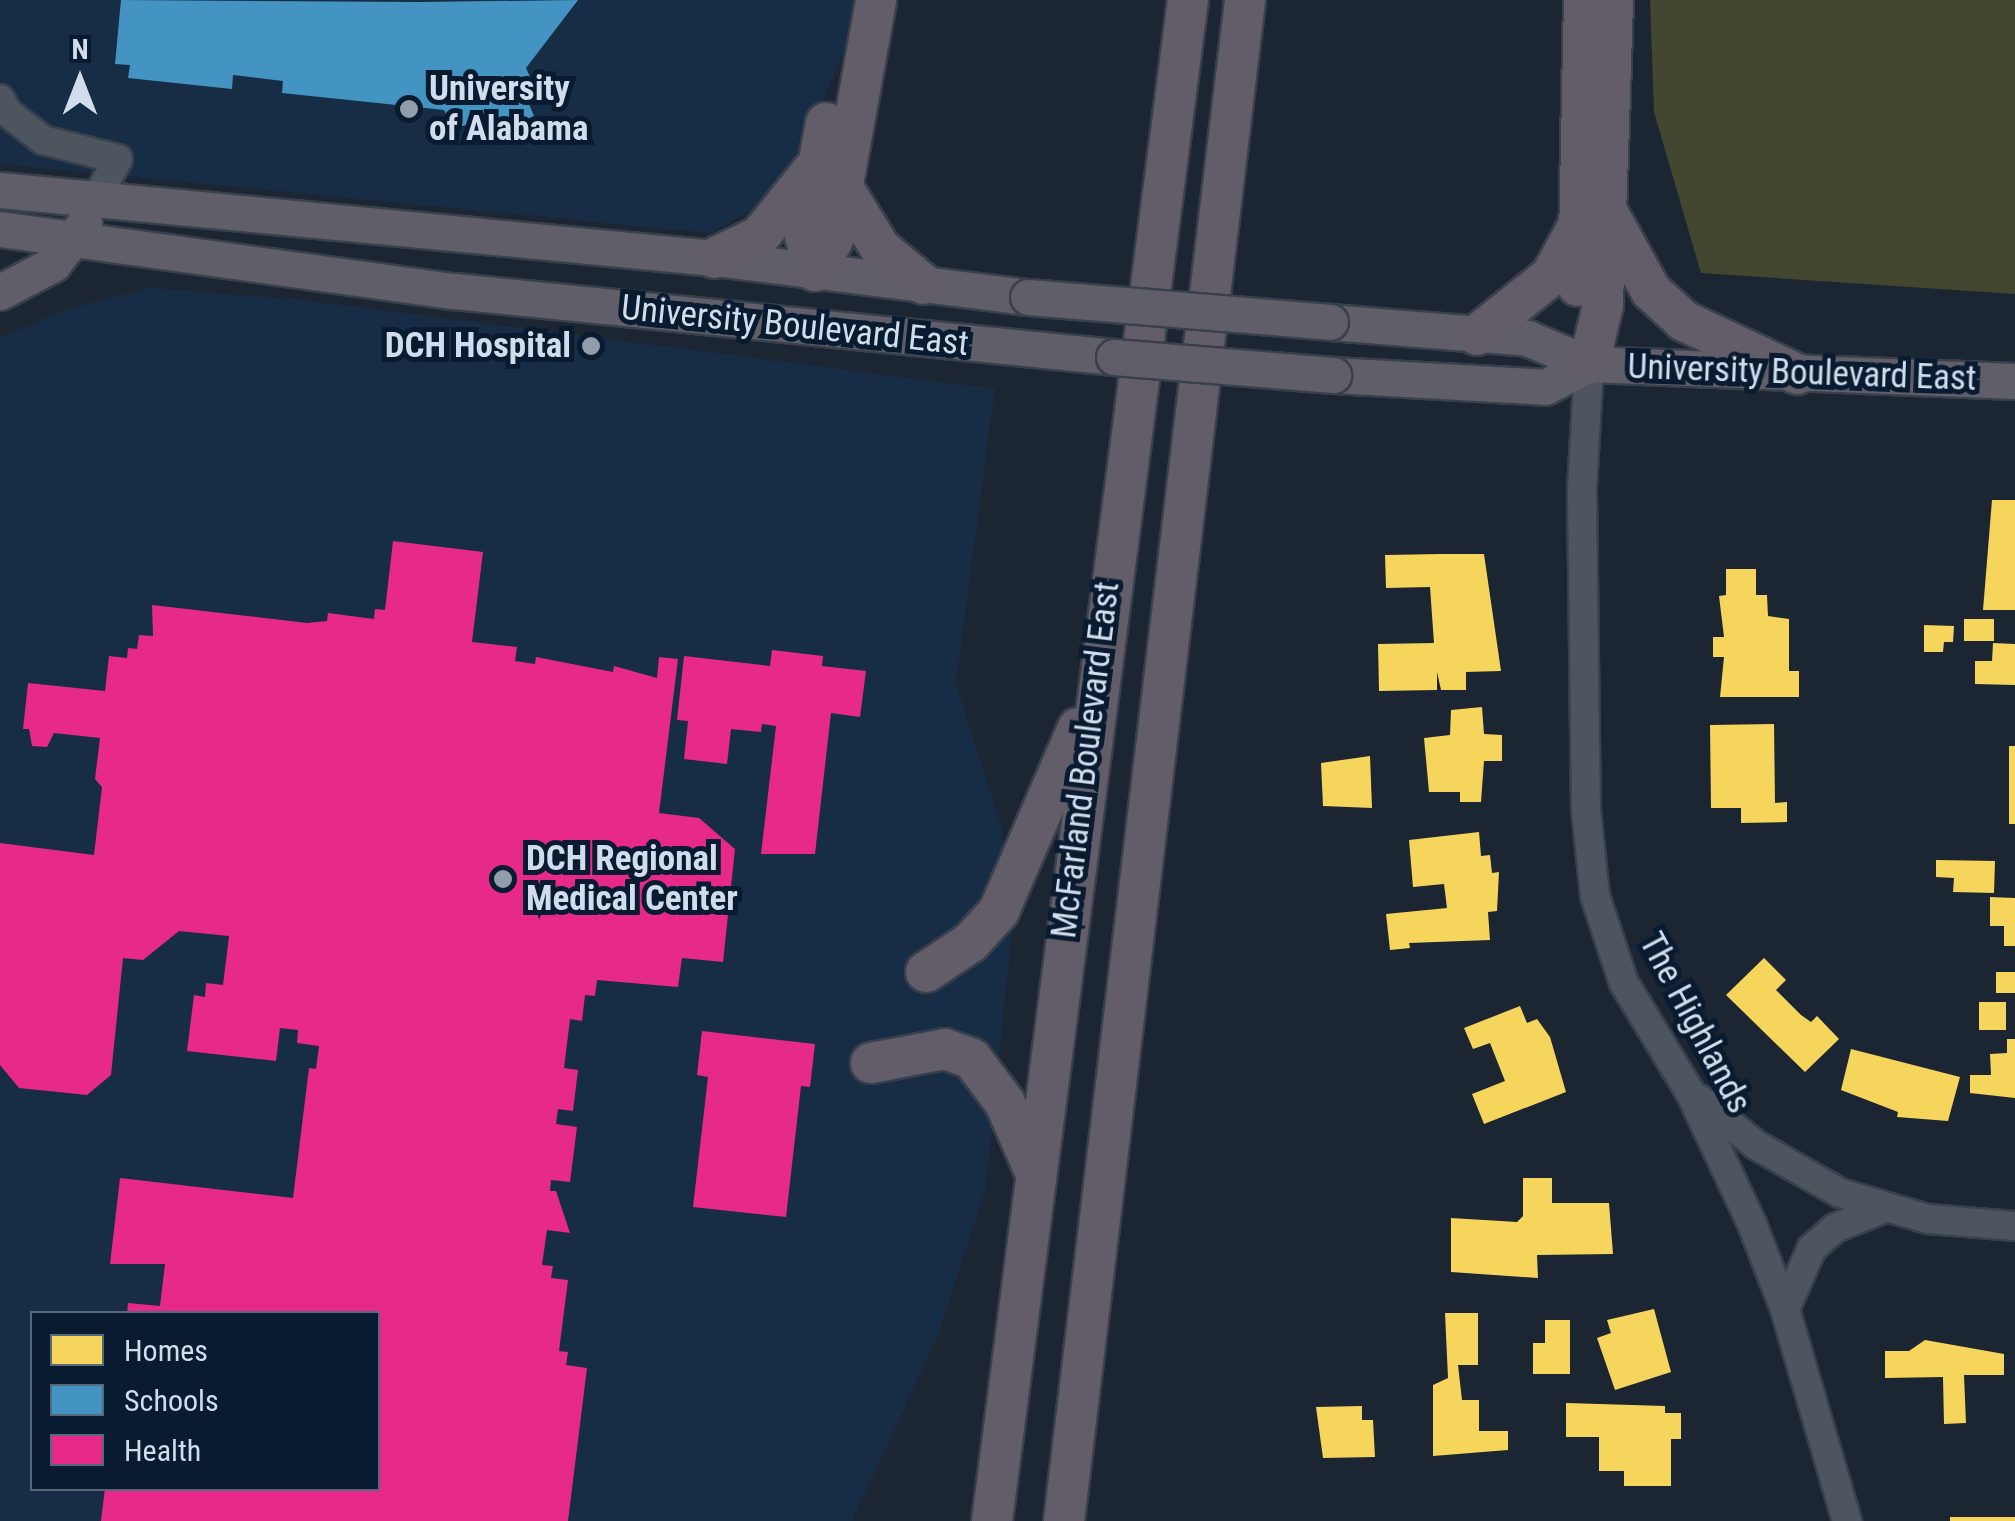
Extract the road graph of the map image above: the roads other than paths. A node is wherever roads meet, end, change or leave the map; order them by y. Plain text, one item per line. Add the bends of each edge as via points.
1 (854, 0) edge
2 (876, 0) edge
3 (1159, 0) edge
4 (1188, 0) edge
5 (1256, 0) edge
6 (1584, 0) edge
7 (1612, 0) edge
8 (1244, 19) edge
9 (1172, 87) junction
10 (0, 99) edge
11 (831, 174) junction
12 (0, 190) edge
13 (95, 201) junction
14 (1593, 218) junction
15 (0, 229) edge
16 (78, 239) junction
17 (714, 258) junction
18 (815, 271) junction
19 (924, 284) junction
20 (0, 292) edge
21 (1477, 336) junction
22 (1589, 364) junction
23 (1797, 374) junction
24 (2015, 381) edge
25 (1096, 688) junction
26 (926, 972) dead end
27 (870, 1063) dead end
28 (1690, 1092) junction
29 (1033, 1167) junction
30 (1882, 1209) junction
31 (2015, 1226) edge
32 (1784, 1309) junction
33 (992, 1521) edge
34 (1064, 1521) edge
35 (1848, 1521) edge

1 - 11 highway
2 - 11 highway
3 - 9 highway
4 - 9 highway, McFarland Boulevard East
5 - 8 highway, McFarland Boulevard East
6 - 14 highway
7 - 14 highway
8 - 34 highway, McFarland Boulevard East
9 - 25 highway, McFarland Boulevard East
10 - 13 street via 8,114 43,140 118,159
11 - 17 highway via 760,236
11 - 18 highway via 805,236
11 - 19 highway via 880,248
12 - 13 main road, University Boulevard East
13 - 16 main road
13 - 17 main road, University Boulevard East
14 - 21 highway via 1551,276
14 - 22 highway via 1603,305
14 - 23 highway via 1684,321
15 - 16 main road, University Boulevard East
16 - 20 main road via 53,264
16 - 22 main road, University Boulevard East, bridge via 455,291 1333,376 1544,387
17 - 18 main road, University Boulevard East
18 - 19 main road, University Boulevard East
19 - 21 main road, University Boulevard East, bridge
21 - 22 main road, University Boulevard East via 1527,338
22 - 23 main road, University Boulevard East
22 - 28 street, The Highlands via 1582,420 1586,810 1595,896 1624,983
23 - 24 main road, University Boulevard East
25 - 26 highway via 999,910 971,942
25 - 29 highway, McFarland Boulevard East
27 - 29 highway via 945,1049 972,1059 1005,1103
28 - 30 street via 1787,1164
28 - 32 street, The Highlands
29 - 33 highway, McFarland Boulevard East
30 - 31 street
30 - 32 street via 1835,1228 1812,1248
32 - 35 street, The Highlands

